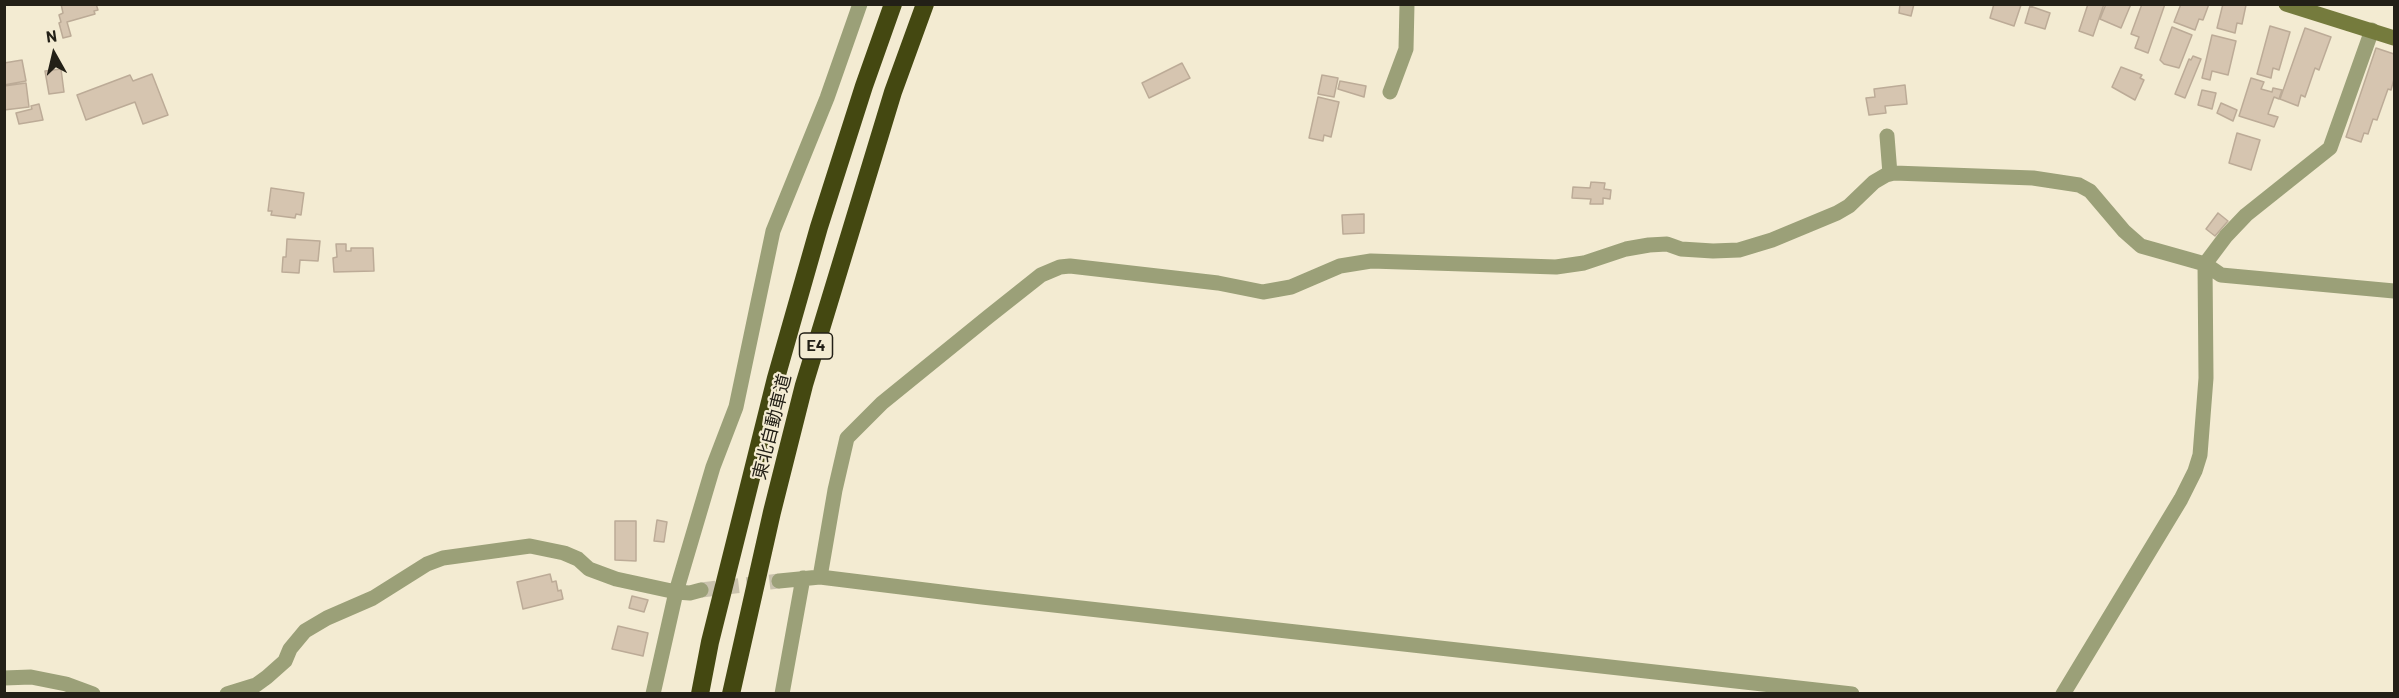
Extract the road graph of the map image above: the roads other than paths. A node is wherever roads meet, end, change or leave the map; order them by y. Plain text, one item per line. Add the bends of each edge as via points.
1 (860, 4) edge
2 (893, 4) edge
3 (925, 4) edge
4 (1407, 4) edge
5 (2286, 4) edge
6 (2372, 30) junction
7 (2394, 38) edge
8 (1390, 92) dead end
9 (1887, 136) dead end
10 (1890, 174) junction
11 (2205, 264) junction
12 (2394, 291) edge
13 (820, 577) junction
14 (803, 578) junction
15 (779, 581) tunnel mouth
16 (701, 590) tunnel mouth
17 (676, 592) junction
18 (4, 678) edge
19 (93, 693) edge
20 (227, 693) edge
21 (653, 693) edge
22 (699, 693) edge
23 (731, 693) edge
24 (782, 693) edge
25 (1852, 693) edge
26 (2063, 693) edge

1 - 17 street via 828,98 773,231 736,406
2 - 22 highway, 東北自動車道 / E4 via 819,227 776,378
3 - 23 highway, 東北自動車道 / E4 via 890,102 804,385
4 - 8 street via 1406,49
5 - 6 main road
6 - 7 main road
6 - 11 street via 2330,148 2246,215
9 - 10 street
10 - 11 street via 2033,178 2079,185 2090,191 2141,246
10 - 13 street via 1874,182 1837,213 1739,250 1649,245 1556,267 1371,261 1340,266 1291,287 1263,292 1070,266 1049,271 919,372 847,438
11 - 12 street via 2221,275
11 - 26 street via 2205,378 2200,455 2195,471
13 - 14 street
13 - 25 street
14 - 15 street
14 - 24 street
16 - 17 street
17 - 20 street via 616,579 589,569 564,552 530,546 443,558 305,631 285,661 267,677 256,685
17 - 21 street
18 - 19 street via 31,677

